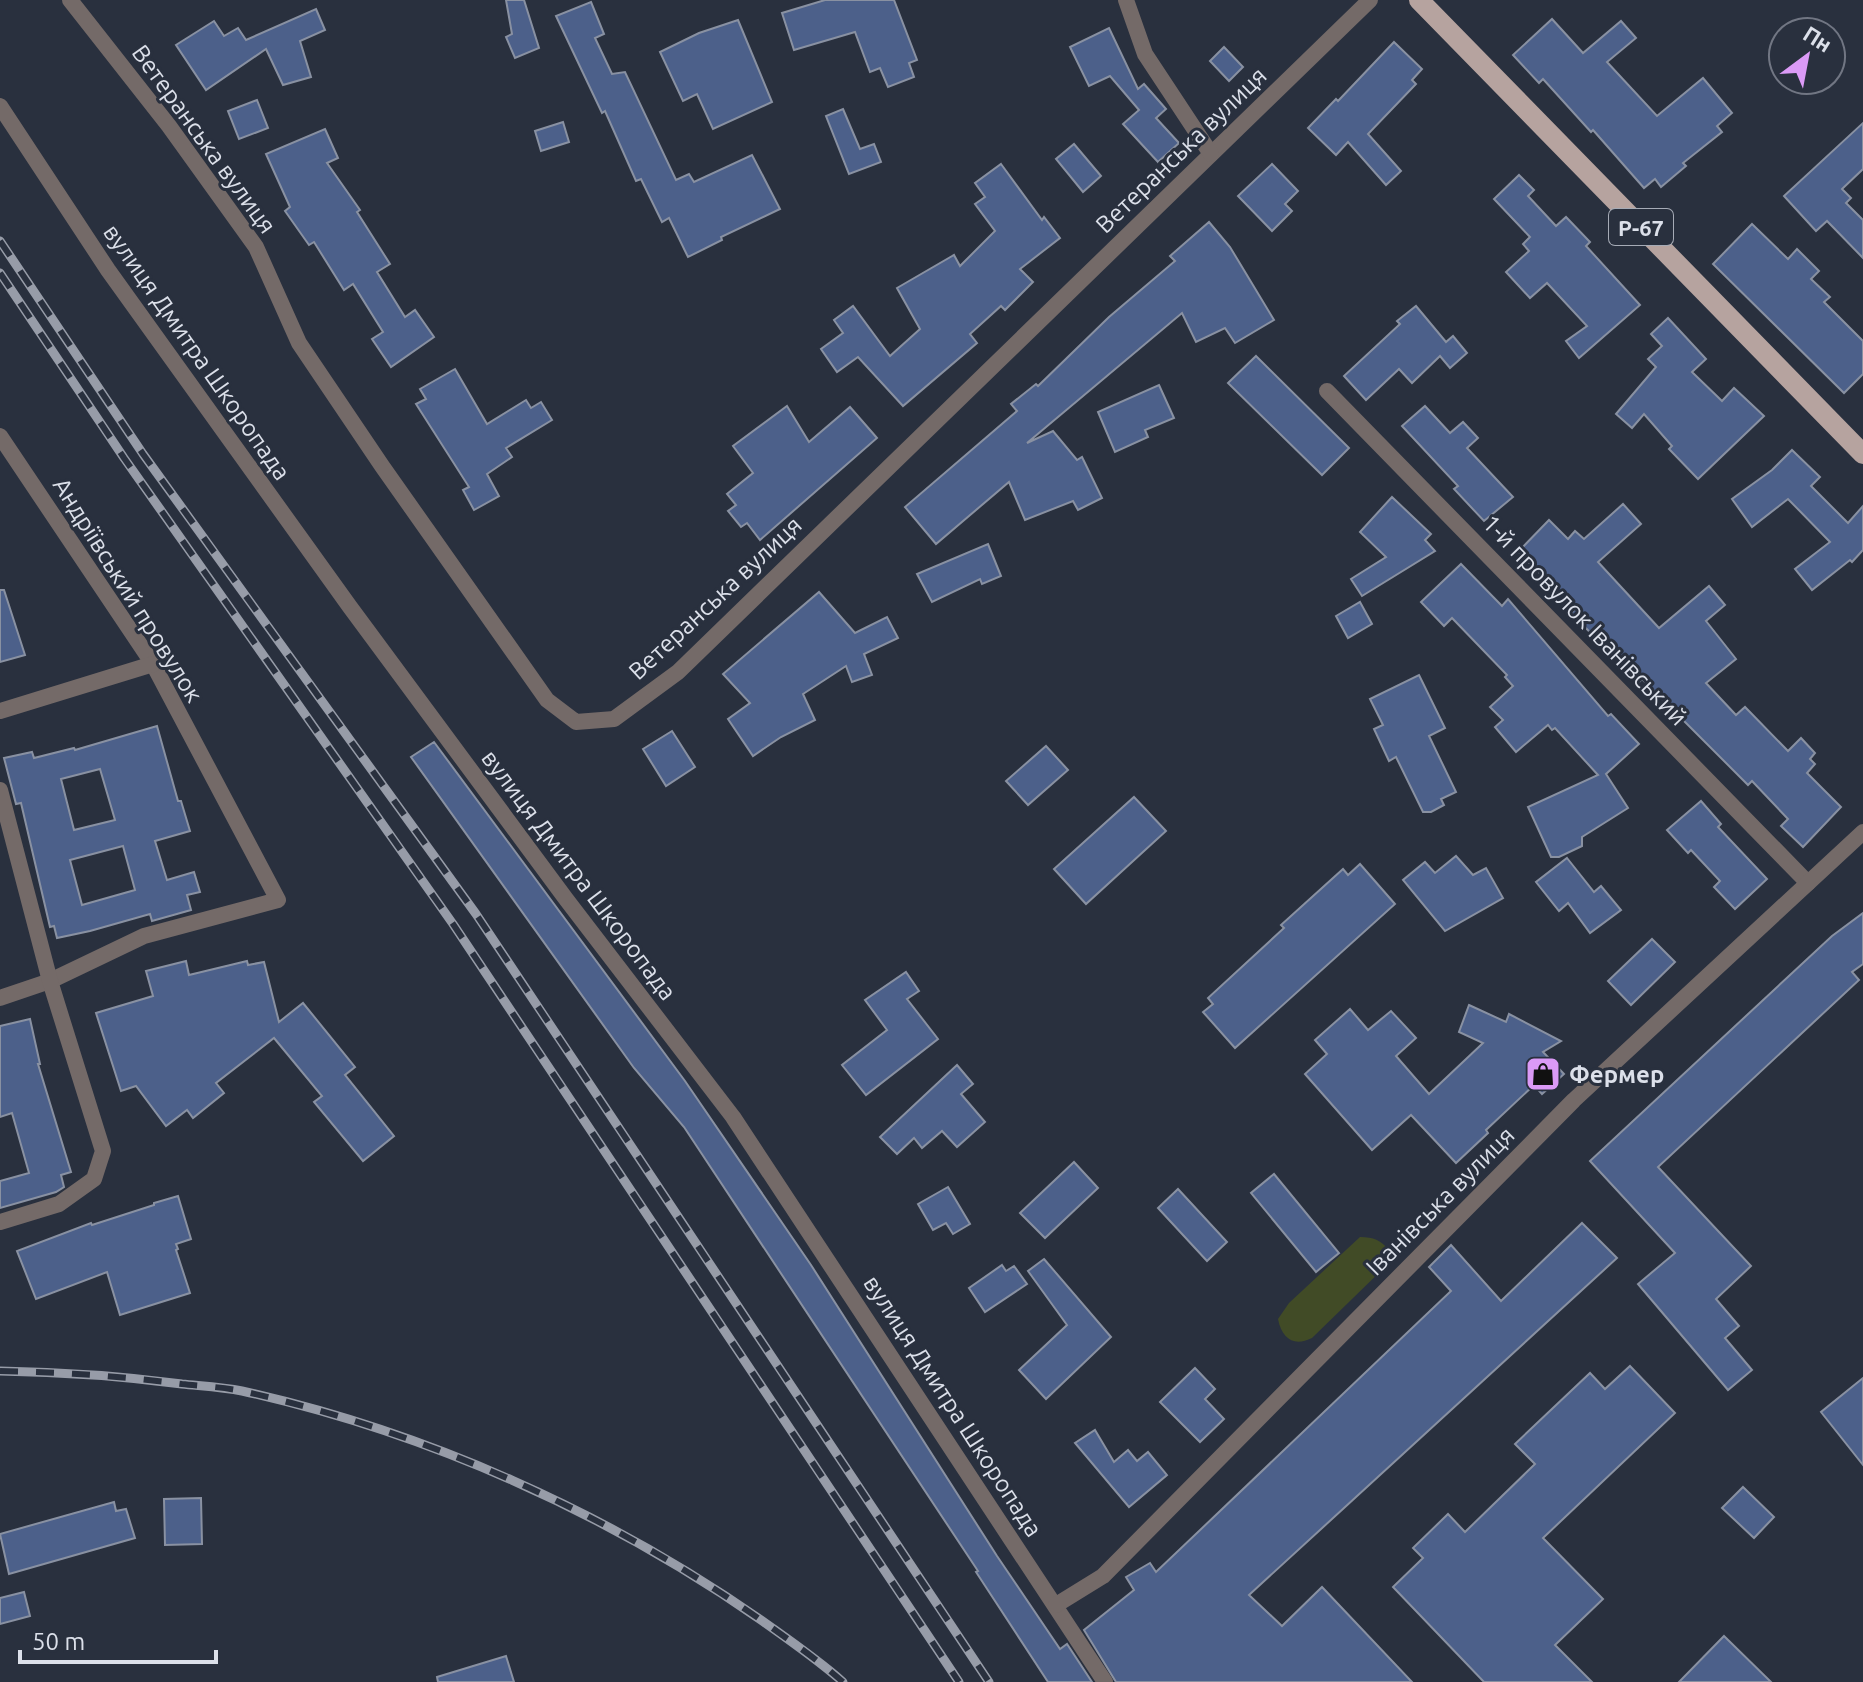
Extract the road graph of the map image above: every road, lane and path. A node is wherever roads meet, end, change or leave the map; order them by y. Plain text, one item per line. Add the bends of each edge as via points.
1 (70, 0) edge
2 (1126, 0) edge
3 (1370, 0) edge
4 (1419, 0) edge
5 (0, 106) edge
6 (1211, 154) junction
7 (1327, 391) dead end
8 (0, 436) edge
9 (1863, 454) edge
10 (153, 664) junction
11 (0, 711) edge
12 (0, 790) edge
13 (1863, 832) edge
14 (1808, 883) junction
15 (50, 981) junction
16 (0, 998) edge
17 (0, 1222) edge
18 (1056, 1605) junction
19 (1105, 1682) edge

1 - 6 street, Ветеранська вулиця via 256,247 299,343 382,466 547,700 576,722 614,719 678,672
2 - 6 street via 1145,54
3 - 6 street, Ветеранська вулиця
4 - 9 main road, Р-67
5 - 18 street, вулиця Дмитра Шкоропада via 108,270 350,607 733,1117
7 - 14 street, 1-й провулок Іванівський
8 - 10 street, Андріївський провулок
10 - 11 street
10 - 15 street, Андріївський провулок via 278,900 144,936
12 - 15 street
13 - 14 street, Іванівська вулиця
14 - 18 street, Іванівська вулиця via 1574,1100 1103,1576
15 - 16 street
15 - 17 street via 103,1151 94,1179 59,1204
18 - 19 street, вулиця Дмитра Шкоропада

